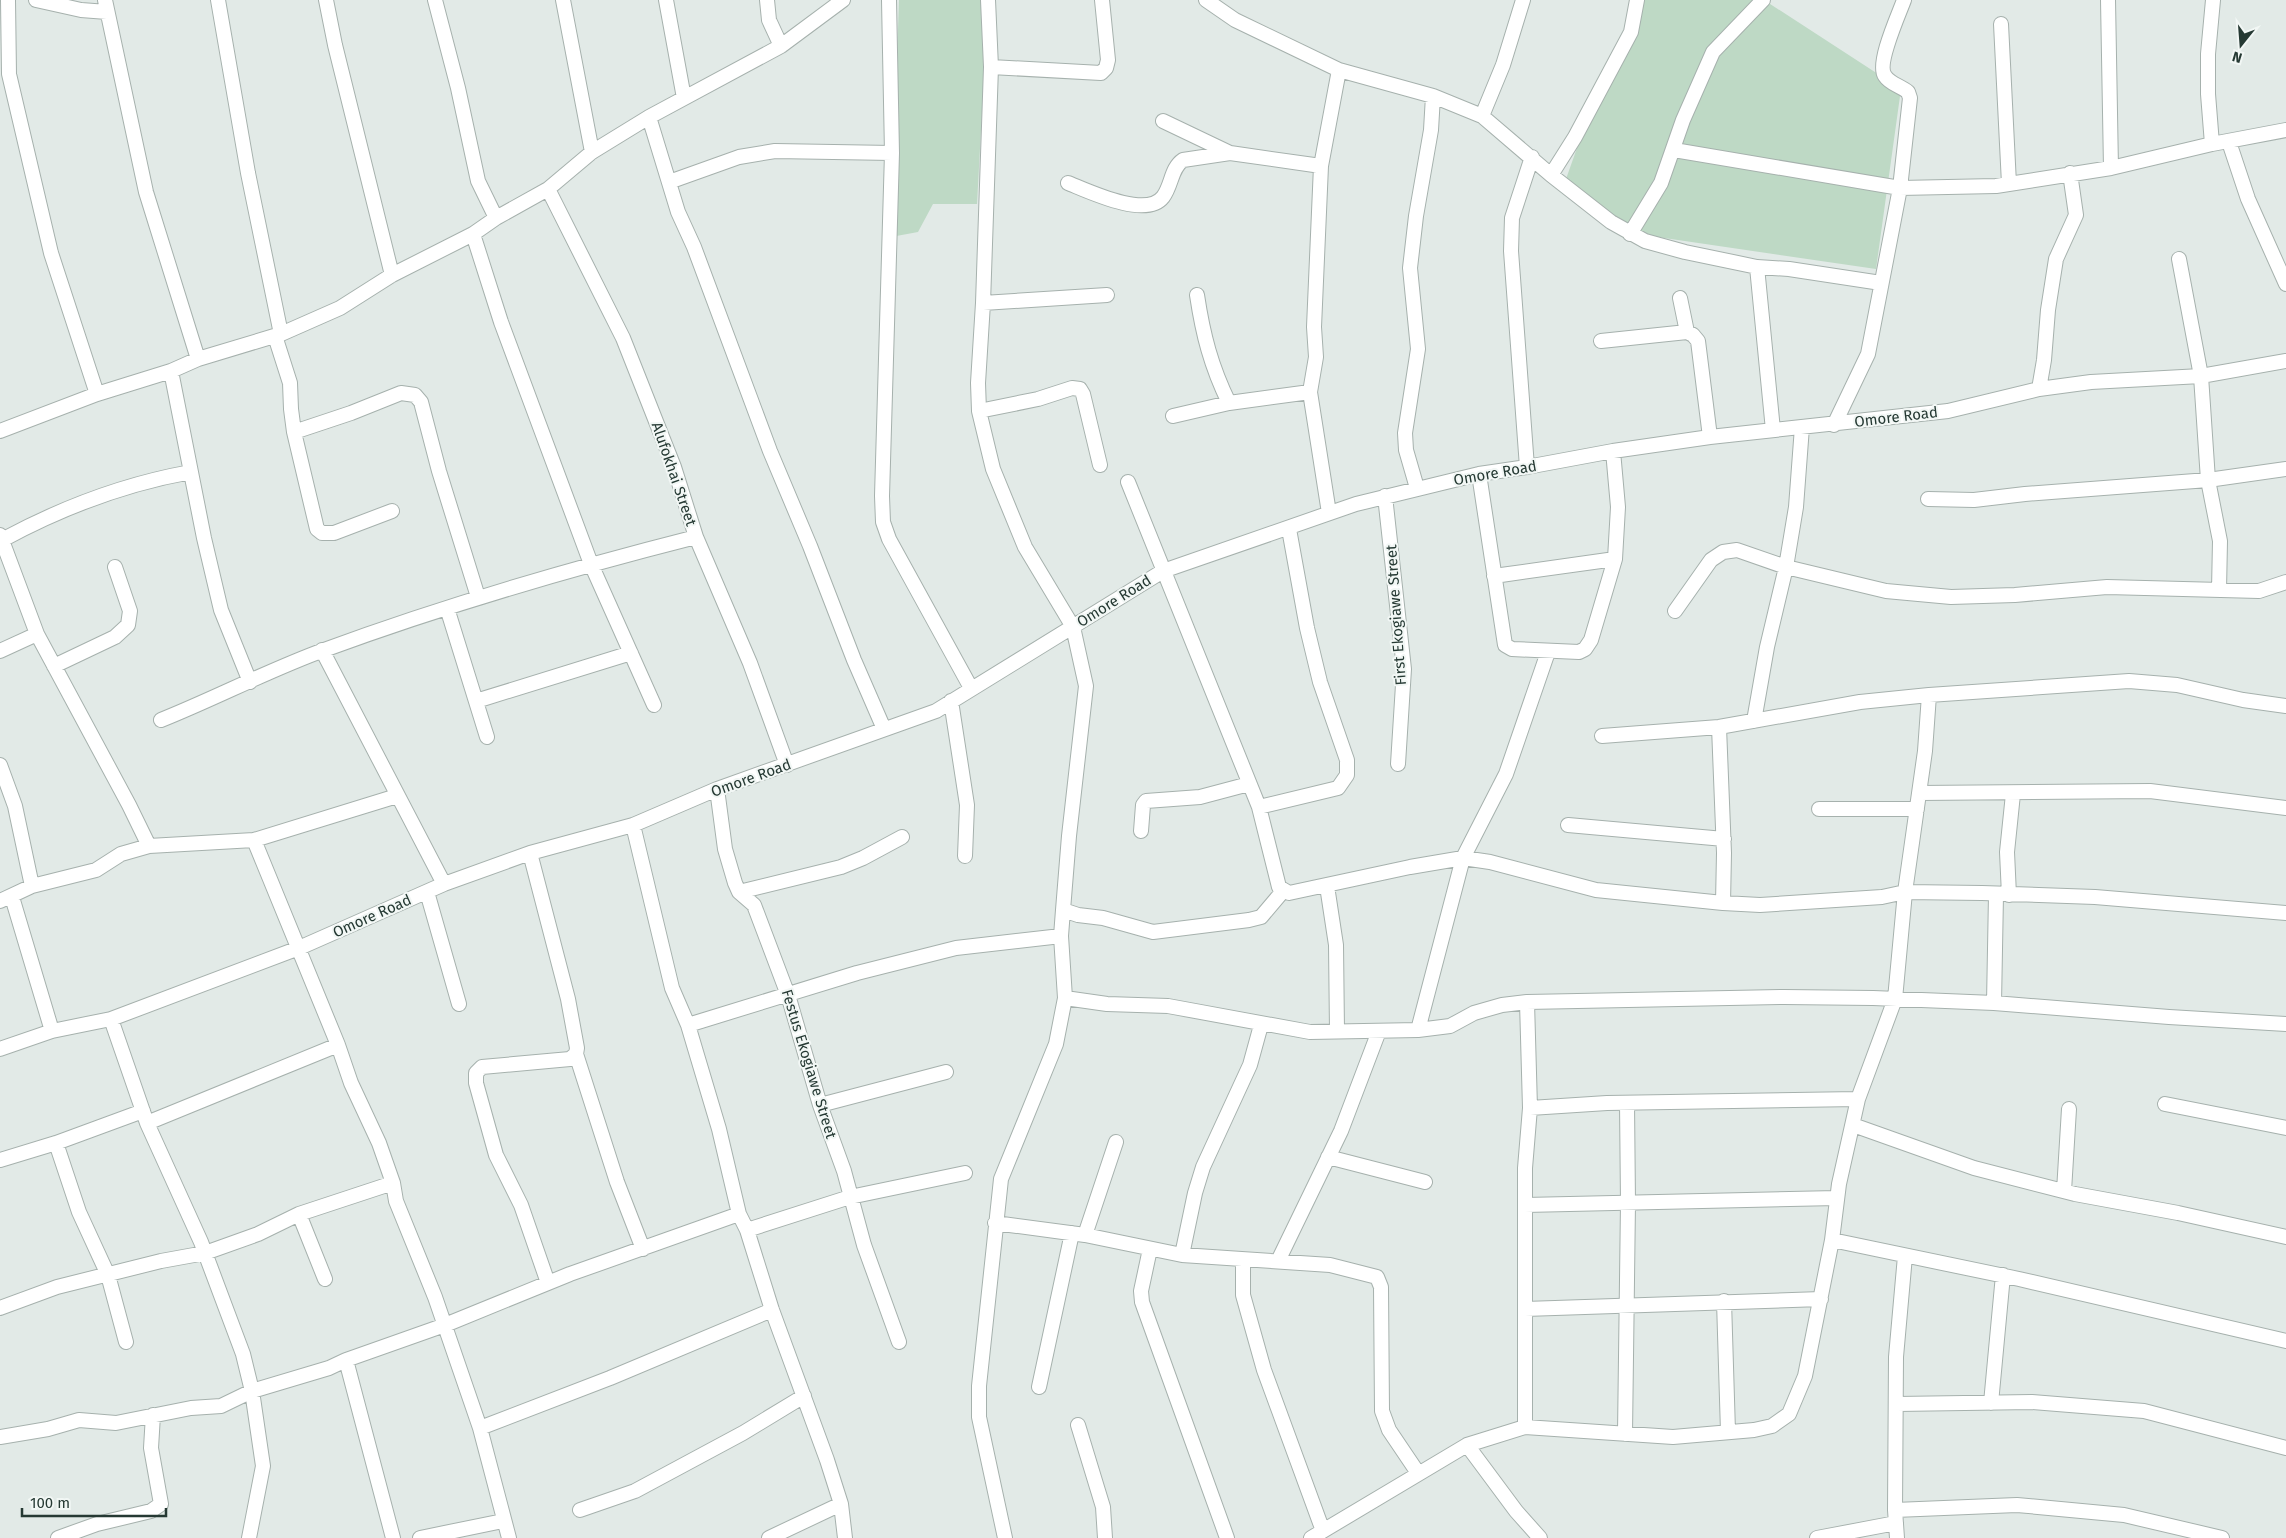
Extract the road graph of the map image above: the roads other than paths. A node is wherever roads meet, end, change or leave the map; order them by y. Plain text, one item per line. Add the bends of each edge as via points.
1 (8, 0) edge
2 (36, 0) edge
3 (218, 0) edge
4 (326, 0) edge
5 (435, 0) edge
6 (563, 0) edge
7 (666, 0) edge
8 (767, 0) edge
9 (843, 0) edge
10 (889, 0) edge
11 (988, 0) edge
12 (1102, 0) edge
13 (1206, 0) edge
14 (1523, 0) edge
15 (1637, 0) edge
16 (1763, 0) edge
17 (1904, 0) edge
18 (2108, 0) edge
19 (2213, 0) edge
20 (106, 6) edge
21 (2001, 24) dead end
22 (781, 46) junction
23 (992, 67) junction
24 (1339, 70) junction
25 (1433, 96) junction
26 (684, 98) junction
27 (1482, 116) junction
28 (649, 117) junction
29 (1163, 121) dead end
30 (2286, 130) edge
31 (2229, 142) junction
32 (2212, 144) junction
33 (1674, 150) junction
34 (592, 152) junction
35 (892, 153) junction
36 (1230, 153) junction
37 (1532, 157) junction
38 (1321, 166) junction
39 (2110, 168) junction
40 (2070, 173) junction
41 (1551, 175) junction
42 (669, 182) junction
43 (1068, 184) dead end
44 (2009, 184) junction
45 (1900, 188) junction
46 (548, 189) junction
47 (496, 218) junction
48 (473, 234) junction
49 (1630, 234) junction
50 (2179, 259) dead end
51 (1757, 267) junction
52 (392, 275) junction
53 (1881, 283) junction
54 (2286, 284) edge
55 (1107, 295) dead end
56 (1197, 295) dead end
57 (1680, 298) dead end
58 (983, 302) junction
59 (1687, 332) junction
60 (278, 335) junction
61 (1601, 340) dead end
62 (198, 358) junction
63 (2286, 361) edge
64 (171, 371) junction
65 (2202, 376) junction
66 (2039, 389) junction
67 (1310, 392) junction
68 (97, 394) junction
69 (1229, 403) junction
70 (979, 411) junction
71 (1173, 416) dead end
72 (1834, 425) junction
73 (1802, 427) junction
74 (1, 428) edge
75 (1774, 430) junction
76 (294, 432) junction
77 (1710, 437) junction
78 (1613, 451) junction
79 (1100, 464) dead end
80 (1527, 467) junction
81 (2286, 469) edge
82 (191, 472) junction
83 (1478, 474) junction
84 (2208, 480) junction
85 (1128, 482) dead end
86 (1417, 488) junction
87 (1385, 496) junction
88 (1928, 499) dead end
89 (392, 511) dead end
90 (1329, 513) junction
91 (1289, 529) junction
92 (1, 537) edge
93 (696, 537) junction
94 (1615, 558) junction
95 (5, 564) edge
96 (591, 564) junction
97 (115, 567) dead end
98 (1786, 567) junction
99 (1163, 571) junction
100 (1494, 576) junction
101 (2286, 582) edge
102 (2219, 590) junction
103 (478, 597) junction
104 (447, 608) junction
105 (1675, 611) dead end
106 (1073, 627) junction
107 (37, 634) junction
108 (322, 650) junction
109 (0, 651) edge
110 (1548, 652) junction
111 (631, 653) junction
112 (54, 666) junction
113 (250, 682) junction
114 (971, 688) junction
115 (1929, 694) junction
116 (476, 701) junction
117 (951, 701) junction
118 (654, 705) dead end
119 (2286, 706) edge
120 (161, 720) dead end
121 (1754, 721) junction
122 (1719, 727) junction
123 (884, 729) junction
124 (1602, 736) dead end
125 (487, 737) dead end
126 (1398, 764) dead end
127 (0, 765) edge
128 (787, 765) junction
129 (1249, 784) junction
130 (717, 789) junction
131 (1919, 793) junction
132 (2013, 794) junction
133 (397, 796) junction
134 (1259, 807) junction
135 (2286, 808) edge
136 (1917, 809) junction
137 (1819, 810) dead end
138 (633, 825) junction
139 (1568, 825) dead end
140 (1141, 831) dead end
141 (902, 837) dead end
142 (1724, 839) junction
143 (254, 840) junction
144 (149, 846) junction
145 (530, 853) junction
146 (965, 856) dead end
147 (1463, 858) junction
148 (444, 884) junction
149 (32, 886) junction
150 (1328, 886) junction
151 (1283, 891) junction
152 (427, 892) junction
153 (739, 892) junction
154 (1905, 892) junction
155 (2002, 895) junction
156 (6, 899) edge
157 (1723, 903) junction
158 (1063, 910) junction
159 (2286, 913) edge
160 (1061, 936) junction
161 (299, 948) junction
162 (788, 995) junction
163 (1065, 998) junction
164 (1895, 999) junction
165 (1527, 1002) junction
166 (1994, 1003) junction
167 (460, 1004) dead end
168 (111, 1018) junction
169 (1261, 1024) junction
170 (2286, 1024) edge
171 (688, 1025) junction
172 (1337, 1030) junction
173 (1418, 1030) junction
174 (52, 1031) junction
175 (1379, 1032) junction
176 (338, 1044) junction
177 (0, 1049) edge
178 (576, 1054) junction
179 (946, 1072) dead end
180 (1858, 1099) junction
181 (1627, 1103) junction
182 (2165, 1104) dead end
183 (820, 1105) junction
184 (1530, 1108) junction
185 (2069, 1109) dead end
186 (145, 1118) junction
187 (1853, 1125) junction
188 (2286, 1128) edge
189 (1116, 1142) dead end
190 (56, 1143) junction
191 (1328, 1157) junction
192 (0, 1160) edge
193 (965, 1173) dead end
194 (1425, 1182) dead end
195 (393, 1183) junction
196 (2064, 1191) junction
197 (850, 1197) junction
198 (1837, 1198) junction
199 (1628, 1203) junction
200 (1525, 1205) junction
201 (300, 1214) junction
202 (739, 1214) junction
203 (995, 1223) junction
204 (747, 1230) junction
205 (1079, 1234) junction
206 (2286, 1237) edge
207 (1832, 1240) junction
208 (643, 1248) junction
209 (1150, 1249) junction
210 (205, 1253) junction
211 (1182, 1255) junction
212 (1905, 1256) junction
213 (1243, 1260) junction
214 (1278, 1261) junction
215 (108, 1275) junction
216 (2003, 1275) junction
217 (325, 1279) dead end
218 (548, 1282) junction
219 (1822, 1299) junction
220 (1724, 1301) junction
221 (1627, 1305) junction
222 (0, 1308) edge
223 (1525, 1309) junction
224 (772, 1310) junction
225 (445, 1325) junction
226 (126, 1342) dead end
227 (899, 1342) dead end
228 (2286, 1342) edge
229 (346, 1360) junction
230 (1039, 1387) dead end
231 (252, 1391) junction
232 (804, 1396) junction
233 (1991, 1403) junction
234 (1896, 1404) junction
235 (153, 1415) junction
236 (1078, 1426) dead end
237 (1525, 1427) junction
238 (480, 1428) junction
239 (1728, 1432) junction
240 (1625, 1434) junction
241 (0, 1437) edge
242 (1466, 1445) junction
243 (2286, 1448) edge
244 (1418, 1473) junction
245 (841, 1504) junction
246 (580, 1510) dead end
247 (1895, 1517) junction
248 (503, 1521) junction
249 (1316, 1536) edge
250 (58, 1538) edge
251 (248, 1538) edge
252 (393, 1538) edge
253 (420, 1538) edge
254 (509, 1538) edge
255 (769, 1538) edge
256 (845, 1538) edge
257 (1005, 1538) edge
258 (1105, 1538) edge
259 (1227, 1538) edge
260 (1540, 1538) edge
261 (1817, 1538) edge
262 (1897, 1538) edge
263 (2222, 1538) edge

1 - 68 street via 9,74 51,253
2 - 20 street via 81,10
3 - 60 street
4 - 52 street
5 - 47 street via 478,181
6 - 34 street
7 - 26 street
8 - 22 street via 769,20
9 - 22 street
10 - 35 street
11 - 23 street
12 - 23 street via 1108,60 1101,72
13 - 24 street via 1235,20
14 - 27 street via 1503,65
15 - 41 street via 1631,32
16 - 33 street via 1713,52 1683,120
17 - 45 street via 1890,38 1883,72 1886,78 1908,92 1910,98
18 - 39 street
19 - 32 street via 2208,54
20 - 62 street via 146,192
21 - 44 street
22 - 26 street
23 - 58 street
24 - 25 street
24 - 38 street
25 - 27 street
25 - 86 street via 1431,130 1410,268 1418,349 1405,433 1406,450
26 - 28 street
27 - 37 street
28 - 34 street
28 - 42 street
29 - 36 street
30 - 31 street
31 - 32 street
31 - 54 street via 2248,199
32 - 39 street
33 - 45 street
33 - 49 street via 1661,183
34 - 46 street
35 - 42 street via 756,153
35 - 114 street via 882,496 884,522 889,539
36 - 38 street
36 - 43 street via 1183,160 1177,164 1162,197 1138,206
37 - 41 street
37 - 80 street via 1512,218 1511,251
38 - 67 street via 1314,327 1316,357
39 - 40 street
40 - 44 street
40 - 66 street via 2076,214 2056,259
41 - 49 street
42 - 123 street via 770,451
44 - 45 street
45 - 53 street
46 - 47 street
46 - 93 street, Alufokhai Street via 623,338 674,467
47 - 48 street
48 - 52 street
48 - 96 street via 501,322
49 - 51 street via 1671,249
50 - 65 street
51 - 53 street
51 - 75 street
52 - 60 street via 340,308
53 - 72 street via 1868,354
55 - 58 street
56 - 69 street via 1204,337
57 - 59 street
58 - 70 street
59 - 61 street
59 - 77 street via 1698,341
60 - 62 street
60 - 76 street via 290,383
62 - 64 street
63 - 65 street, Omore Road
64 - 68 street
64 - 82 street
65 - 66 street, Omore Road via 2091,382
65 - 84 street
66 - 72 street, Omore Road via 1948,411
67 - 69 street
67 - 90 street
68 - 74 street
69 - 71 street
70 - 79 street via 1080,388
70 - 106 street via 993,469 1025,547
72 - 73 street, Omore Road
73 - 75 street, Omore Road
73 - 98 street via 1796,507
75 - 77 street, Omore Road
76 - 89 street via 317,530 334,533
76 - 103 street via 401,393 415,395 421,402
77 - 78 street, Omore Road
78 - 80 street, Omore Road
78 - 94 street via 1618,506
80 - 83 street, Omore Road
81 - 84 street
82 - 92 street via 153,479 105,495
82 - 113 street via 221,610
83 - 86 street, Omore Road
83 - 100 street
84 - 88 street via 1974,500
84 - 102 street via 2220,541
85 - 99 street
86 - 87 street, Omore Road
87 - 90 street, Omore Road
87 - 126 street, First Ekogiawe Street via 1404,669
90 - 91 street, Omore Road
91 - 99 street, Omore Road
91 - 134 street via 1307,628 1320,682 1347,760 1347,775 1338,788
92 - 95 street
93 - 96 street
93 - 128 street, Alufokhai Street via 750,663
94 - 100 street
94 - 110 street via 1591,640 1585,649 1579,652
95 - 107 street
96 - 103 street
96 - 111 street
97 - 112 street via 130,611 128,625 115,637
98 - 102 street via 1886,592 1951,597 2108,586
98 - 105 street via 1737,550 1723,552 1711,560
98 - 121 street
99 - 106 street, Omore Road
99 - 129 street
100 - 110 street via 1504,645 1512,649
101 - 102 street via 2259,591
103 - 104 street
104 - 108 street
104 - 116 street
106 - 114 street, Omore Road
106 - 158 street via 1086,686
107 - 109 street
107 - 112 street
108 - 113 street
108 - 133 street
110 - 147 street via 1506,774
111 - 116 street
111 - 118 street
112 - 144 street
113 - 120 street
114 - 117 street, Omore Road
115 - 119 street via 2129,681 2177,685
115 - 121 street via 1860,702
115 - 131 street
116 - 125 street
117 - 123 street, Omore Road via 936,711
117 - 146 street via 967,805
121 - 122 street
122 - 124 street
122 - 142 street
123 - 128 street, Omore Road
127 - 149 street via 16,806
128 - 130 street, Omore Road
129 - 134 street
129 - 140 street via 1200,797 1146,801
130 - 138 street, Omore Road
130 - 153 street, Festus Ekogiawe Street via 726,849
131 - 132 street
131 - 136 street
132 - 135 street via 2150,791
132 - 155 street
133 - 143 street
133 - 148 street
134 - 151 street via 1274,871
136 - 137 street
136 - 154 street
138 - 145 street, Omore Road
138 - 171 street via 672,988
139 - 142 street
141 - 153 street via 841,867
142 - 157 street
143 - 144 street
143 - 161 street
144 - 149 street via 121,854 96,870
145 - 148 street, Omore Road
145 - 178 street via 568,999 576,1034
147 - 150 street
147 - 157 street via 1596,890
147 - 173 street
148 - 152 street, Omore Road
149 - 156 street
150 - 151 street via 1288,893
150 - 172 street via 1336,945
151 - 158 street via 1261,917 1153,932
152 - 161 street, Omore Road
152 - 167 street
153 - 162 street, Festus Ekogiawe Street via 754,905
154 - 155 street
154 - 157 street via 1882,897 1760,905
154 - 164 street
155 - 159 street via 2095,897
155 - 166 street
156 - 174 street
158 - 160 street
160 - 162 street via 956,948 857,973
160 - 163 street
161 - 168 street, Omore Road
161 - 176 street
162 - 171 street
162 - 183 street, Festus Ekogiawe Street
163 - 169 street via 1107,1004 1168,1006
163 - 203 street via 1056,1044 1001,1180
164 - 165 street via 1784,997
164 - 166 street
164 - 180 street
165 - 173 street via 1474,1013 1450,1026
165 - 184 street
166 - 170 street
168 - 174 street, Omore Road
168 - 186 street
169 - 172 street via 1310,1032
169 - 211 street via 1250,1065 1203,1166
171 - 202 street via 719,1128
172 - 175 street
173 - 175 street
174 - 177 street, Omore Road
175 - 191 street
176 - 186 street
176 - 195 street
178 - 208 street
178 - 218 street via 570,1059 482,1067 476,1073 496,1155 521,1205
179 - 183 street
180 - 181 street
180 - 187 street
181 - 184 street
181 - 199 street
182 - 188 street
183 - 197 street, Festus Ekogiawe Street
184 - 200 street
185 - 196 street
186 - 190 street
186 - 210 street
187 - 196 street via 1974,1168
187 - 198 street
189 - 205 street
190 - 192 street
190 - 215 street via 79,1212
191 - 194 street
191 - 214 street
193 - 197 street
195 - 201 street
195 - 225 street via 396,1201
196 - 206 street
197 - 204 street
197 - 227 street, Festus Ekogiawe Street
198 - 199 street
198 - 207 street
199 - 200 street
199 - 221 street
200 - 223 street
201 - 210 street via 258,1234
201 - 217 street
202 - 204 street
202 - 208 street
203 - 205 street
203 - 257 street via 979,1386 979,1417
204 - 224 street
205 - 209 street
205 - 230 street
207 - 212 street
207 - 219 street
208 - 218 street
209 - 211 street
209 - 259 street via 1141,1291 1142,1302
210 - 215 street
210 - 231 street via 244,1354
211 - 213 street
212 - 216 street
212 - 234 street via 1896,1357
213 - 214 street
213 - 249 street via 1243,1295
214 - 244 street via 1330,1265 1377,1277 1380,1287 1382,1411 1389,1430
215 - 222 street via 57,1287
215 - 226 street
216 - 228 street
216 - 233 street
218 - 225 street
219 - 220 street
219 - 239 street via 1805,1376 1789,1414 1772,1426
220 - 221 street
220 - 239 street
221 - 223 street
221 - 240 street
223 - 237 street
224 - 232 street
224 - 238 street
225 - 229 street
225 - 238 street
229 - 231 street
229 - 252 street
231 - 235 street via 221,1406
231 - 251 street via 263,1466
232 - 245 street
232 - 246 street via 635,1491
233 - 234 street
233 - 243 street via 2032,1402 2144,1411
234 - 247 street
235 - 241 street via 116,1423 79,1420 48,1430
235 - 250 street via 151,1448 161,1504 151,1511 97,1524
236 - 258 street via 1103,1506
237 - 240 street
237 - 242 street
238 - 248 street
239 - 240 street via 1673,1437
242 - 244 street
242 - 260 street
244 - 249 street
245 - 255 street
245 - 256 street
247 - 261 street
247 - 262 street
247 - 263 street via 2017,1505 2124,1515
248 - 253 street
248 - 254 street

